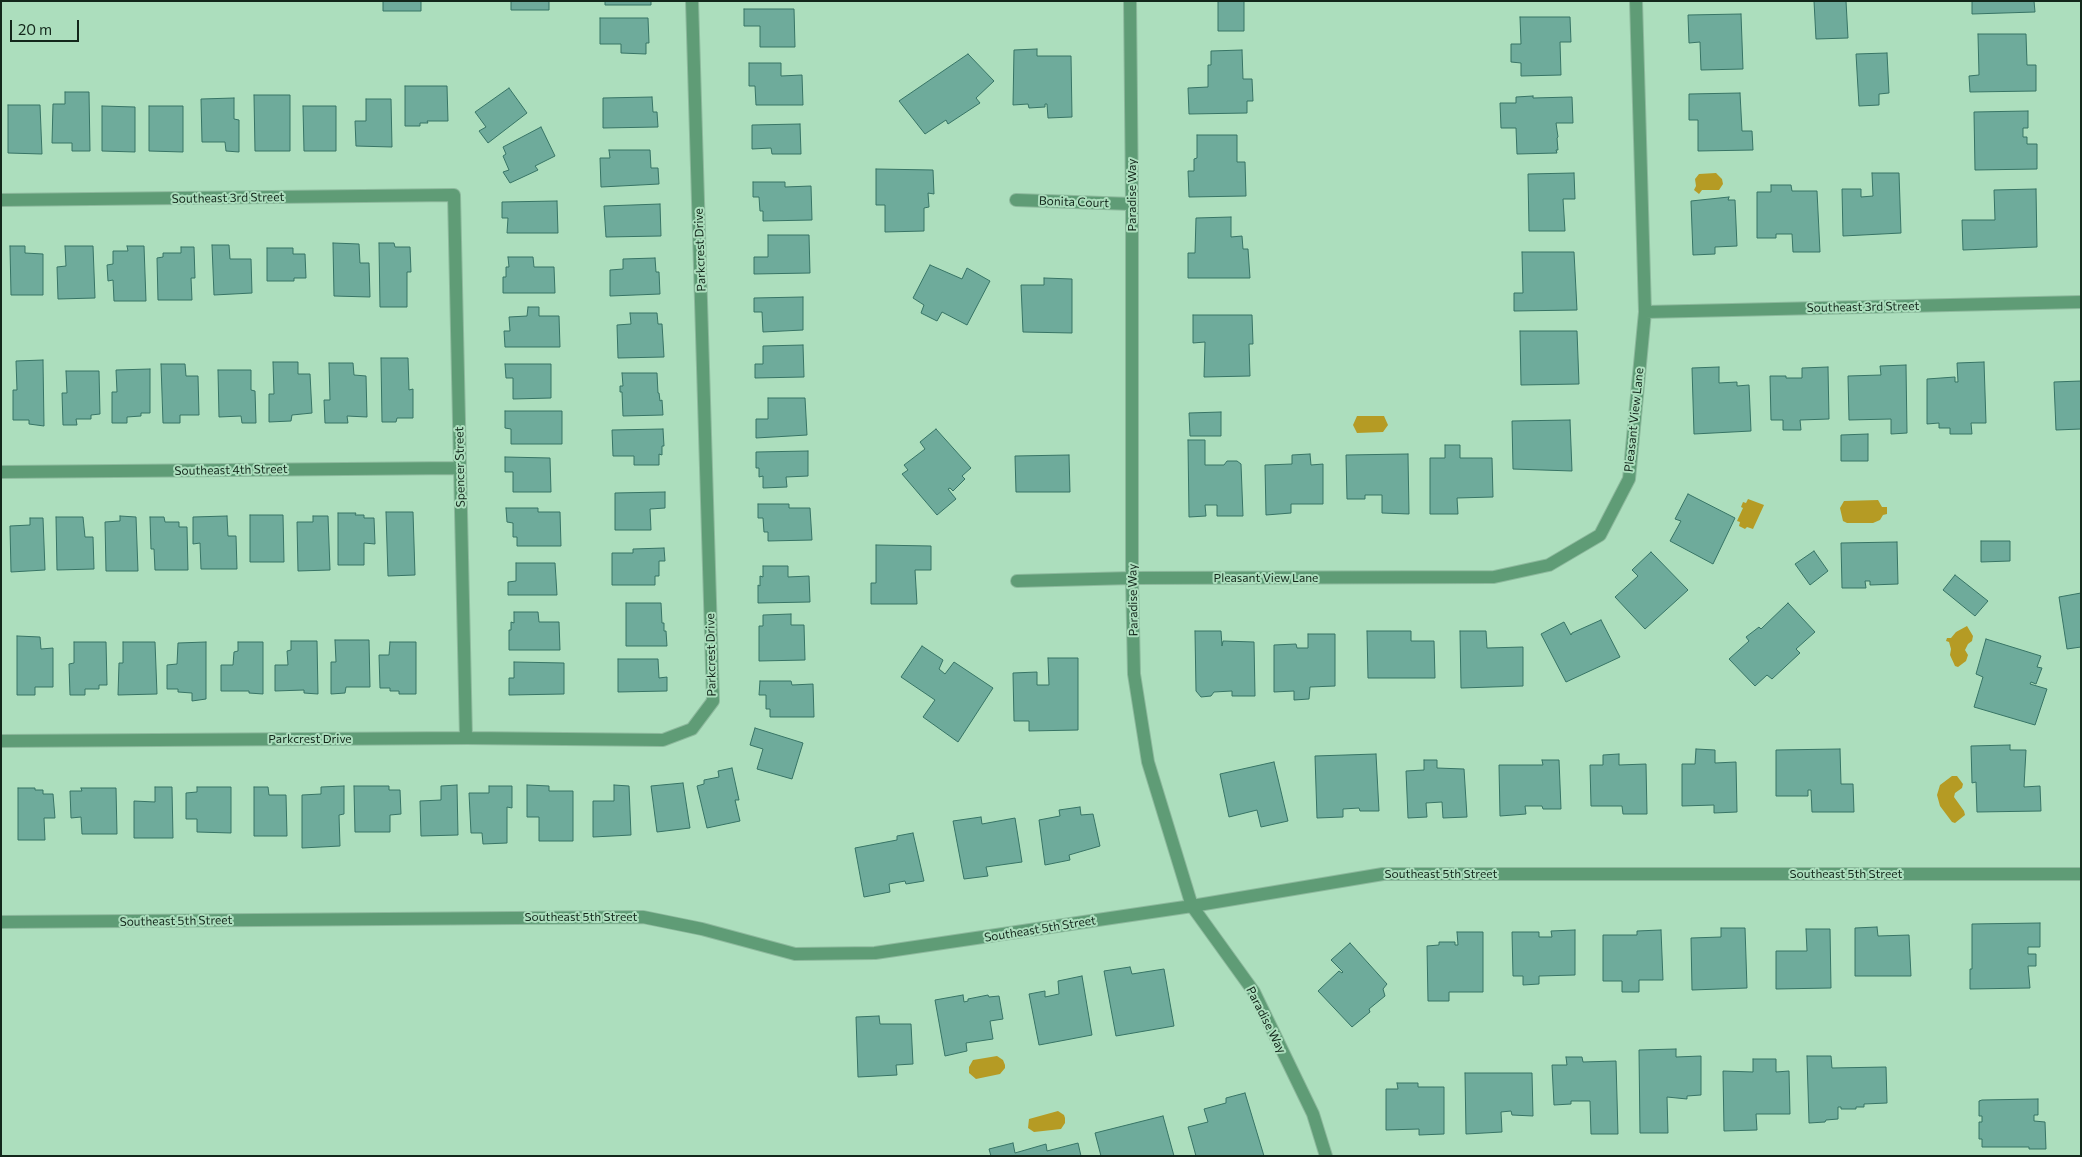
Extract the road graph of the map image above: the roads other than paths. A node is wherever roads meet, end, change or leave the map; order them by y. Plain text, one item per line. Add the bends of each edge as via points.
1 (692, 1) edge
2 (1130, 1) edge
3 (1636, 1) edge
4 (454, 196) joint
5 (1, 200) edge
6 (1016, 200) dead end
7 (1132, 204) junction
8 (2081, 302) edge
9 (1645, 312) junction
10 (460, 468) junction
11 (1, 472) edge
12 (1132, 578) junction
13 (1017, 581) dead end
14 (466, 738) junction
15 (1, 741) edge
16 (2081, 874) edge
17 (1192, 906) junction
18 (1, 922) edge
19 (1326, 1156) edge

1 - 14 street, Parkcrest Drive via 713,701 692,729 663,740
2 - 7 street, Paradise Way
3 - 9 street, Pleasant View Lane
4 - 5 street, Southeast 3rd Street
4 - 10 street, Spencer Street
6 - 7 street, Bonita Court
7 - 12 street, Paradise Way
8 - 9 street, Southeast 3rd Street
9 - 12 street, Pleasant View Lane via 1629,479 1600,535 1549,565 1494,577
10 - 11 street, Southeast 4th Street
10 - 14 street, Spencer Street
12 - 13 street, Pleasant View Lane
12 - 17 street, Paradise Way via 1134,674 1148,762
14 - 15 street, Parkcrest Drive
16 - 17 street, Southeast 5th Street via 1383,874
17 - 18 street, Southeast 5th Street via 875,954 795,954 643,917
17 - 19 street, Paradise Way via 1254,992 1313,1114

